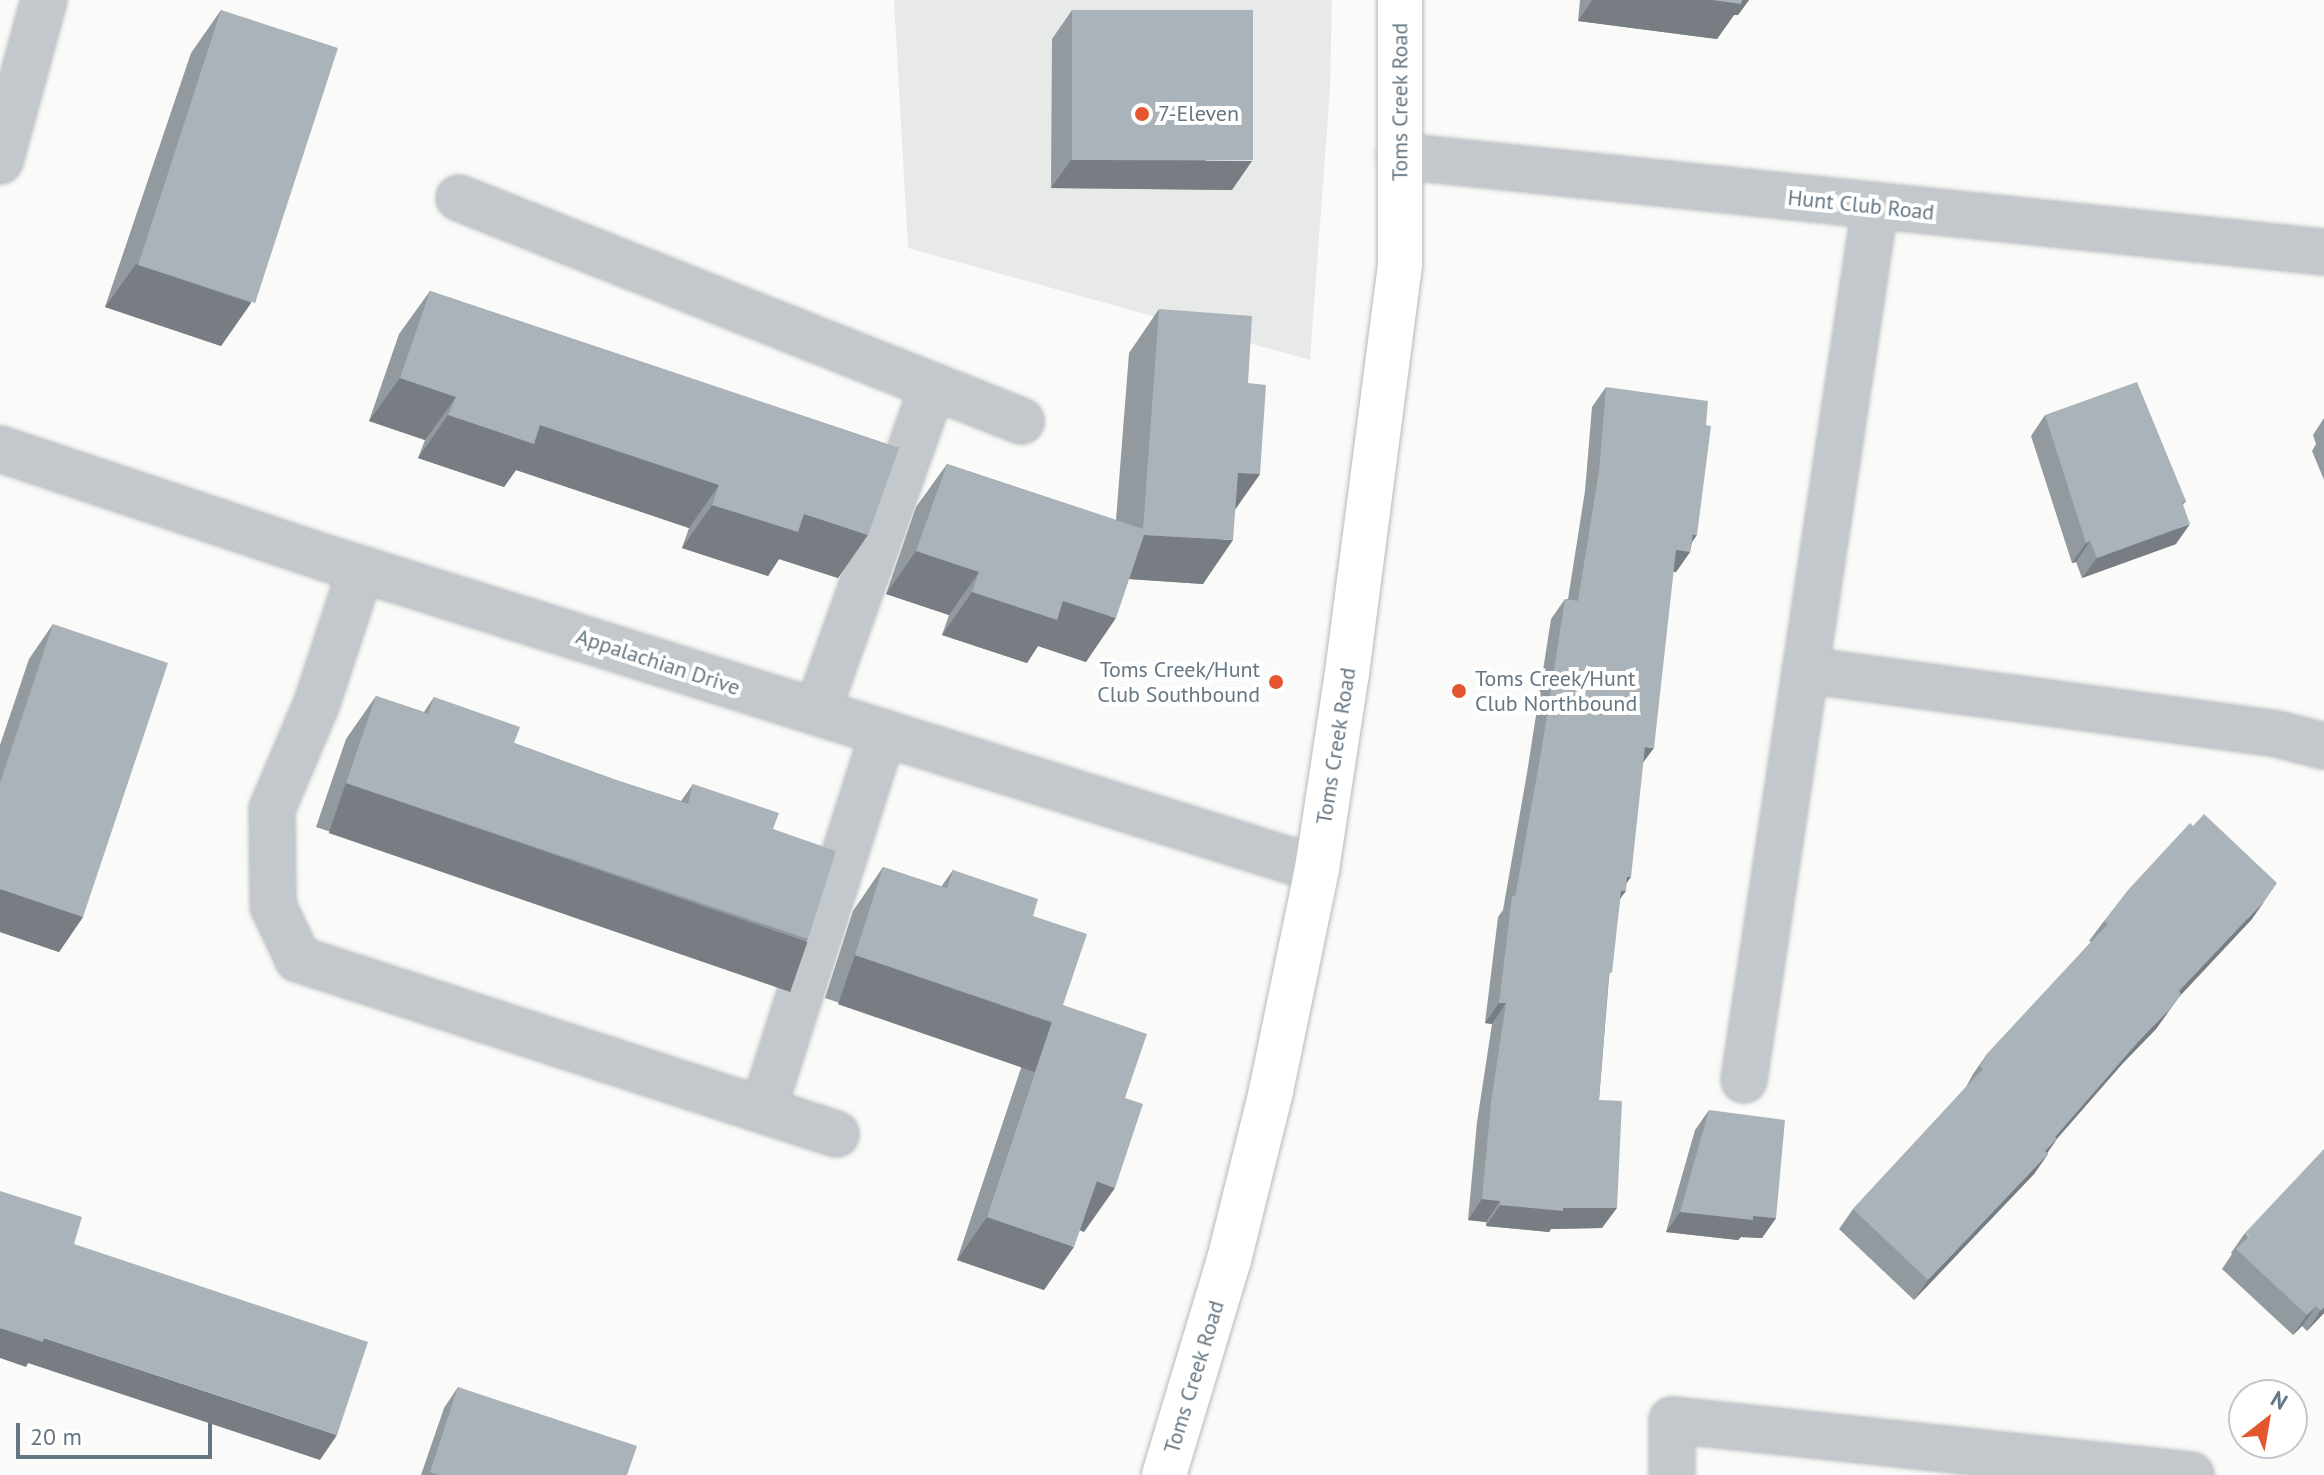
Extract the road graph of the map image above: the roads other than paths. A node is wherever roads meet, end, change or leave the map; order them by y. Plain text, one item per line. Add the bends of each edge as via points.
1 (44, 0) edge
2 (1400, 0) edge
3 (1399, 156) junction
4 (0, 161) edge
5 (459, 198) dead end
6 (1875, 207) junction
7 (2324, 252) edge
8 (933, 386) junction
9 (1021, 421) dead end
10 (0, 449) edge
11 (361, 569) junction
12 (1805, 670) junction
13 (817, 712) junction
14 (883, 733) junction
15 (2324, 746) edge
16 (1317, 869) junction
17 (1744, 1080) dead end
18 (763, 1110) junction
19 (836, 1134) dead end
20 (1164, 1475) edge
21 (1672, 1475) edge
22 (2191, 1475) edge

1 - 4 street
2 - 3 main road, Toms Creek Road
3 - 6 street, Hunt Club Road
3 - 16 main road, Toms Creek Road via 1400,264
5 - 8 street
6 - 7 street, Hunt Club Road
6 - 12 street
8 - 9 street
8 - 13 street
10 - 11 street, Appalachian Drive
11 - 13 street, Appalachian Drive
11 - 18 street via 317,703 272,809 273,906 298,959
12 - 15 street via 2277,734
12 - 17 street
13 - 14 street, Appalachian Drive
14 - 16 street, Appalachian Drive
14 - 18 street
16 - 20 main road, Toms Creek Road via 1229,1260
18 - 19 street
21 - 22 street via 1672,1420

